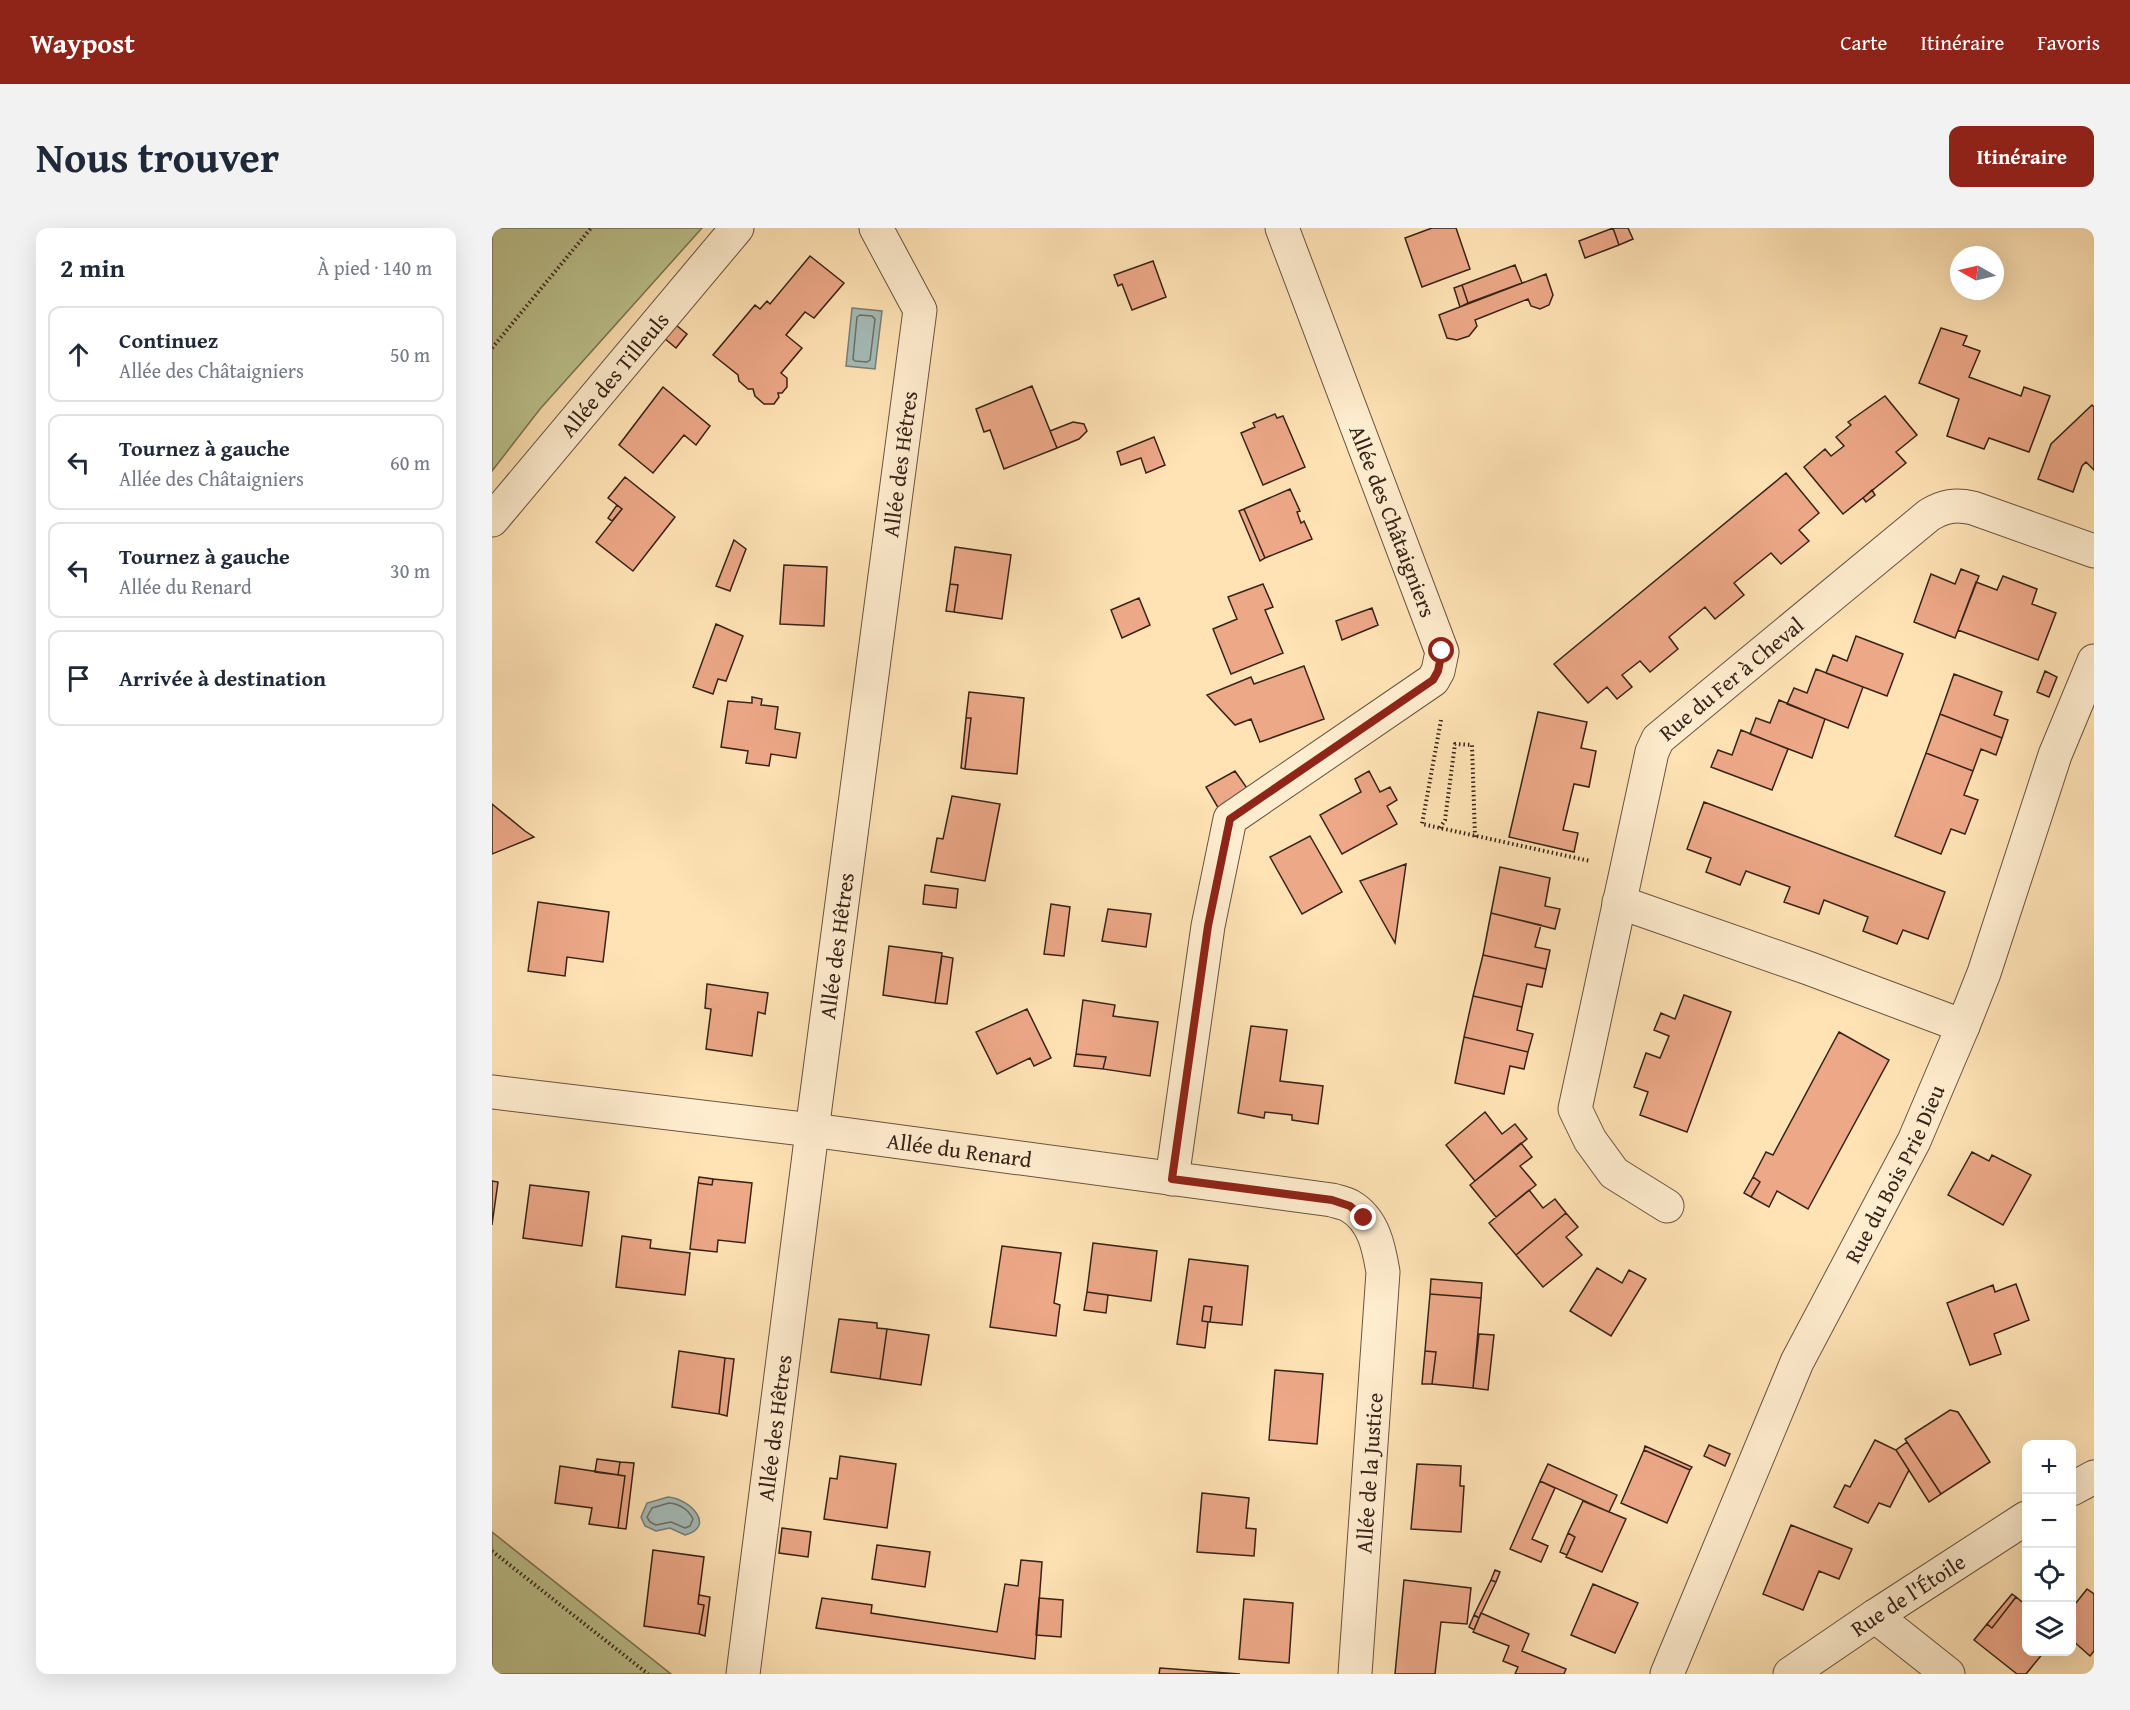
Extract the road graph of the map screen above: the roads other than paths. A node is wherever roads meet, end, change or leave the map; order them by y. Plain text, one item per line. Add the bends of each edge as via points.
1 (737, 228) edge
2 (876, 228) edge
3 (1282, 228) edge
4 (492, 520) edge
5 (2094, 551) edge
6 (2094, 661) edge
7 (1619, 902) junction
8 (1963, 1026) junction
9 (492, 1092) edge
10 (812, 1130) junction
11 (1172, 1179) junction
12 (1667, 1206) dead end
13 (1383, 1272) joint
14 (2094, 1477) edge
15 (2076, 1488) edge
16 (2022, 1521) edge
17 (1875, 1616) junction
18 (743, 1674) edge
19 (1355, 1674) edge
20 (1667, 1674) edge
21 (1790, 1674) edge
22 (1948, 1674) edge

1 - 4 street, Allée des Tilleuls
2 - 10 street, Allée des Hêtres via 920,310
3 - 11 street, Allée des Châtaigniers via 1442,651 1433,680 1230,819 1208,926
5 - 7 street, Rue du Fer à Cheval via 1960,505 1943,507 1929,515 1658,739
6 - 8 street, Rue du Bois Prie Dieu via 2055,755 1984,974
7 - 8 street
7 - 12 street, Rue du Fer à Cheval via 1575,1109 1590,1140 1614,1173
8 - 20 street, Rue du Bois Prie Dieu via 1914,1141 1797,1362
9 - 10 street, Allée du Renard
10 - 11 street, Allée du Renard
10 - 18 street, Allée des Hêtres
11 - 13 street, Allée du Renard via 1332,1200 1350,1206 1373,1233
13 - 19 street, Allée de la Justice
14 - 15 street
16 - 17 street, Rue de l'Étoile
17 - 21 street, Rue de l'Étoile
17 - 22 street

